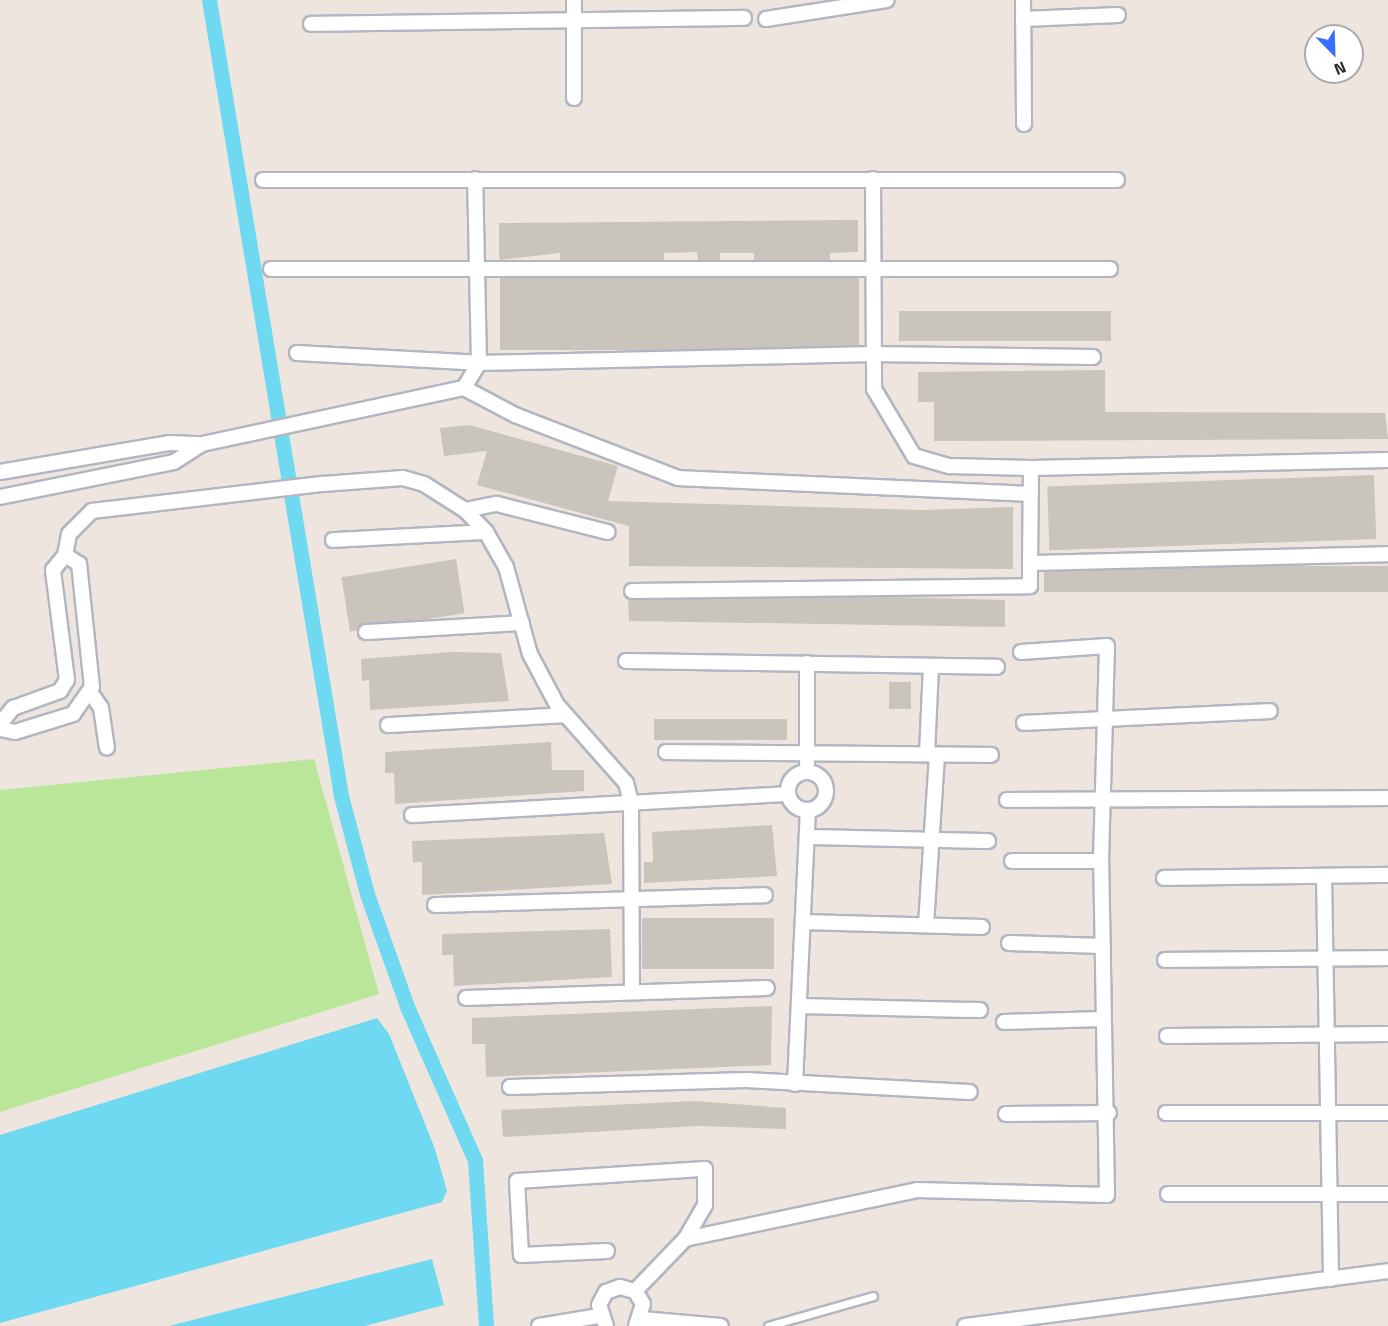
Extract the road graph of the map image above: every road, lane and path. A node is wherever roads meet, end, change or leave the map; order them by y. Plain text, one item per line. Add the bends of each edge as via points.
1 (574, 0) edge
2 (887, 0) edge
3 (1023, 0) edge
4 (1118, 15) dead end
5 (744, 18) dead end
6 (766, 19) dead end
7 (1023, 19) junction
8 (574, 22) junction
9 (311, 24) dead end
10 (574, 98) dead end
11 (1024, 124) dead end
12 (475, 179) junction
13 (263, 180) dead end
14 (873, 180) junction
15 (1117, 180) dead end
16 (476, 266) junction
17 (270, 268) dead end
18 (873, 268) junction
19 (1110, 269) dead end
20 (297, 353) dead end
21 (873, 354) junction
22 (1093, 357) dead end
23 (479, 363) junction
24 (464, 388) junction
25 (202, 444) junction
26 (1388, 460) edge
27 (1031, 468) junction
28 (6, 469) edge
29 (18, 491) junction
30 (1030, 494) junction
31 (0, 497) edge
32 (465, 510) junction
33 (486, 532) junction
34 (608, 532) dead end
35 (333, 540) dead end
36 (1388, 554) edge
37 (65, 555) junction
38 (1030, 563) junction
39 (632, 591) dead end
40 (522, 622) junction
41 (366, 632) dead end
42 (1021, 652) dead end
43 (626, 661) dead end
44 (807, 663) junction
45 (931, 666) junction
46 (997, 667) dead end
47 (90, 692) junction
48 (44, 697) junction
49 (1270, 711) dead end
50 (565, 715) junction
51 (1105, 719) junction
52 (53, 721) junction
53 (1024, 723) dead end
54 (0, 724) edge
55 (388, 725) dead end
56 (0, 729) edge
57 (107, 747) dead end
58 (666, 752) dead end
59 (808, 754) junction
60 (932, 754) junction
61 (991, 755) dead end
62 (807, 771) junction
63 (787, 794) junction
64 (1388, 798) edge
65 (1007, 800) dead end
66 (1103, 800) junction
67 (631, 802) junction
68 (808, 811) junction
69 (412, 814) dead end
70 (808, 837) junction
71 (988, 841) dead end
72 (928, 843) junction
73 (1012, 861) dead end
74 (1101, 861) junction
75 (1388, 875) edge
76 (1324, 876) junction
77 (1164, 878) dead end
78 (765, 895) dead end
79 (631, 897) junction
80 (435, 905) dead end
81 (802, 922) junction
82 (927, 925) junction
83 (982, 927) dead end
84 (1009, 943) dead end
85 (1103, 946) junction
86 (1325, 958) junction
87 (1388, 958) edge
88 (1165, 960) dead end
89 (767, 988) dead end
90 (632, 990) junction
91 (466, 998) dead end
92 (799, 1006) junction
93 (980, 1010) dead end
94 (1101, 1019) junction
95 (1004, 1022) dead end
96 (1388, 1034) edge
97 (1327, 1035) junction
98 (1167, 1036) dead end
99 (795, 1084) junction
100 (510, 1087) dead end
101 (970, 1092) dead end
102 (1109, 1113) junction
103 (1166, 1113) dead end
104 (1328, 1113) junction
105 (1388, 1113) edge
106 (1005, 1114) dead end
107 (1168, 1194) dead end
108 (1329, 1194) junction
109 (1388, 1194) edge
110 (685, 1239) junction
111 (607, 1251) dead end
112 (1388, 1271) edge
113 (1331, 1279) junction
114 (635, 1291) junction
115 (873, 1296) dead end
116 (602, 1321) edge
117 (639, 1322) edge
118 (538, 1326) edge
119 (720, 1326) edge
120 (768, 1326) edge
121 (965, 1326) edge

1 - 8 street
2 - 6 street
3 - 7 street
4 - 7 street
5 - 8 street
7 - 11 street
8 - 9 street
8 - 10 street
12 - 13 street
12 - 14 street
12 - 16 street
14 - 15 street
14 - 18 street
16 - 17 street
16 - 18 street
16 - 23 street
18 - 19 street
18 - 21 street
20 - 23 street
21 - 22 street
21 - 23 street
21 - 27 street via 874,389 914,456 950,466
23 - 24 street
24 - 25 street
24 - 30 street via 514,415 678,478
25 - 28 street via 169,442
25 - 29 street via 174,462
26 - 27 street
27 - 30 street
28 - 29 street
29 - 31 street
30 - 38 street
32 - 33 street
32 - 34 street via 497,504
32 - 37 street via 403,478 112,505 79,523
33 - 35 street
33 - 40 street via 506,567
36 - 38 street
37 - 47 street via 78,564
37 - 48 street via 53,570 67,680 60,691
38 - 39 street via 1030,586
40 - 41 street
40 - 50 street via 530,654
42 - 51 street via 1107,646
43 - 44 street
44 - 45 street
44 - 59 street
45 - 46 street
45 - 60 street
47 - 52 street via 73,714
47 - 57 street via 101,708
48 - 52 street
48 - 54 street via 13,708
49 - 51 street
50 - 55 street
50 - 67 street via 619,770
51 - 53 street
51 - 66 street
52 - 56 street via 15,732
58 - 59 street
59 - 60 street
59 - 62 street
60 - 61 street
60 - 72 street
62 - 63 street via 789,783
62 - 68 street via 825,783 826,794 822,804
63 - 67 street
63 - 68 street via 791,804
64 - 66 street
65 - 66 street
66 - 74 street
67 - 69 street
67 - 79 street
68 - 70 street
70 - 72 street
70 - 81 street
71 - 72 street
72 - 82 street
73 - 74 street
74 - 85 street
75 - 76 street
76 - 77 street
76 - 86 street
78 - 79 street
79 - 80 street
79 - 90 street
81 - 82 street
81 - 92 street
82 - 83 street
84 - 85 street
85 - 94 street
86 - 87 street
86 - 88 street
86 - 97 street
89 - 90 street
90 - 91 street
92 - 93 street
92 - 99 street
94 - 95 street
94 - 102 street
96 - 97 street
97 - 98 street
97 - 104 street
99 - 100 street via 746,1080
99 - 101 street
102 - 106 street
102 - 110 street via 1107,1195 917,1190
103 - 104 street
104 - 105 street
104 - 108 street
107 - 108 street
108 - 109 street
108 - 113 street
110 - 111 street via 705,1205 705,1169 517,1181 521,1255
110 - 114 street
112 - 113 street
113 - 121 street
114 - 116 street via 620,1287 606,1292
114 - 117 street via 643,1304
115 - 120 lane
116 - 118 street
117 - 119 street

